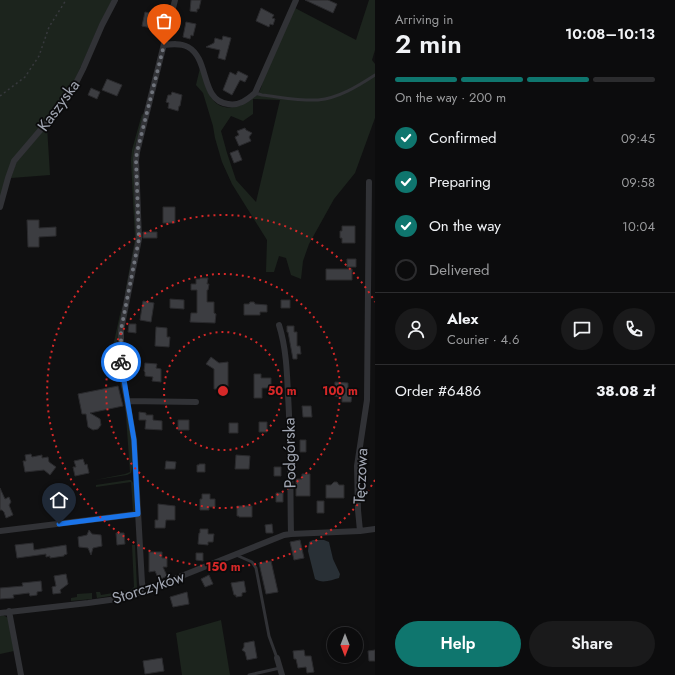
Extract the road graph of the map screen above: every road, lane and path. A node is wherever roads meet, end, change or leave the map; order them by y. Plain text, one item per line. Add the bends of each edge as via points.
1 (66, 0) edge
2 (115, 0) edge
3 (175, 0) edge
4 (296, 0) edge
5 (164, 45) junction
6 (375, 75) edge
7 (255, 93) junction
8 (0, 96) edge
9 (369, 182) dead end
10 (0, 207) edge
11 (279, 325) dead end
12 (128, 401) junction
13 (196, 402) dead end
14 (138, 514) junction
15 (375, 529) edge
16 (0, 531) edge
17 (360, 531) junction
18 (291, 534) junction
19 (236, 555) junction
20 (144, 591) junction
21 (9, 611) junction
22 (0, 613) edge
23 (276, 658) joint
24 (280, 668) junction
25 (21, 675) edge
26 (249, 675) edge
27 (282, 675) edge

1 - 8 path via 49,27 38,56 24,78
2 - 10 street, Kaszyska via 75,85 61,106 14,161
3 - 5 street
4 - 7 street
5 - 7 street via 188,46 197,54 211,94 223,104 240,103
5 - 12 street via 136,160 139,239 120,344 121,366
6 - 7 lane via 354,88 318,100 262,96
9 - 17 street, Tęczowa via 367,400 357,473
11 - 18 street, Podgórska via 283,336 287,370
12 - 13 street
12 - 14 street via 134,440
14 - 16 street
14 - 20 street
15 - 17 street
17 - 18 street
18 - 19 street
19 - 20 street, Storczyków
19 - 23 lane via 252,562 256,568 269,636
20 - 21 street, Storczyków via 117,599
21 - 22 street, Storczyków
21 - 25 street
23 - 24 street
24 - 26 lane
24 - 27 street

